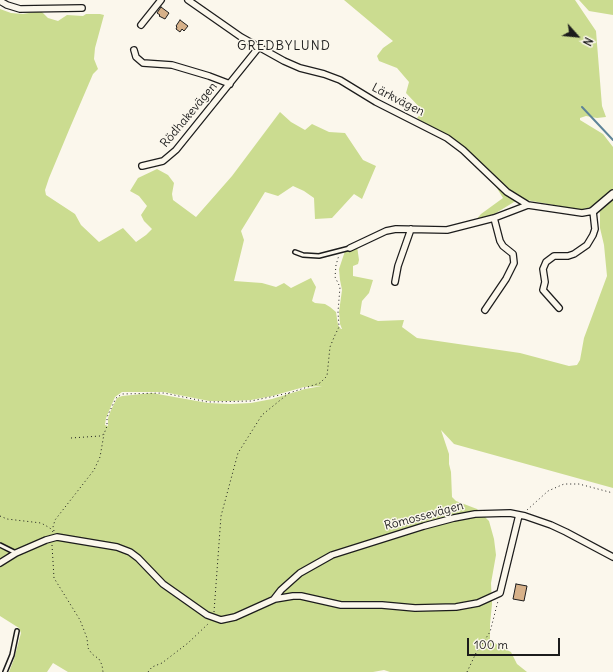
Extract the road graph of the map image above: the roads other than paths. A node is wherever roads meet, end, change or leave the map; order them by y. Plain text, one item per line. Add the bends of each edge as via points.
1 (161, 0) edge
2 (188, 0) edge
3 (0, 1) edge
4 (82, 8) dead end
5 (141, 25) dead end
6 (259, 47) junction
7 (134, 50) dead end
8 (230, 84) junction
9 (142, 166) dead end
10 (613, 194) edge
11 (528, 205) junction
12 (593, 211) junction
13 (494, 218) junction
14 (411, 229) junction
15 (350, 248) joint
16 (295, 252) dead end
17 (395, 282) dead end
18 (559, 308) dead end
19 (485, 310) dead end
20 (521, 516) junction
21 (0, 545) edge
22 (16, 553) junction
23 (613, 557) edge
24 (0, 563) edge
25 (274, 599) junction
26 (17, 631) dead end
27 (6, 672) edge

1 - 5 street
2 - 6 street, Lärkvägen
3 - 4 street via 20,9
6 - 8 street, Rödhakevägen
6 - 11 street, Lärkvägen via 300,68 340,80 447,138 507,192
7 - 8 street, Rödhakevägen via 136,57 143,63 172,65
8 - 9 street, Rödhakevägen via 168,158
10 - 12 street
11 - 12 street, Lärkvägen via 582,214
11 - 13 street
12 - 18 street via 595,229 587,245 574,254 554,256 546,262 543,269 543,290
13 - 14 street via 447,230
13 - 19 street via 500,241 514,254 514,263
14 - 15 street via 396,228 386,231
14 - 17 street
15 - 16 lane via 311,257
20 - 23 street, Römossevägen via 551,525
20 - 25 street, Römossevägen via 495,513 454,518 346,550 300,573
20 - 25 street via 500,593 478,602 456,607 415,608 382,604 341,606 301,596
21 - 22 lane
22 - 24 street
22 - 25 street via 54,538 117,546 130,552 163,584 220,620 234,617
26 - 27 lane

